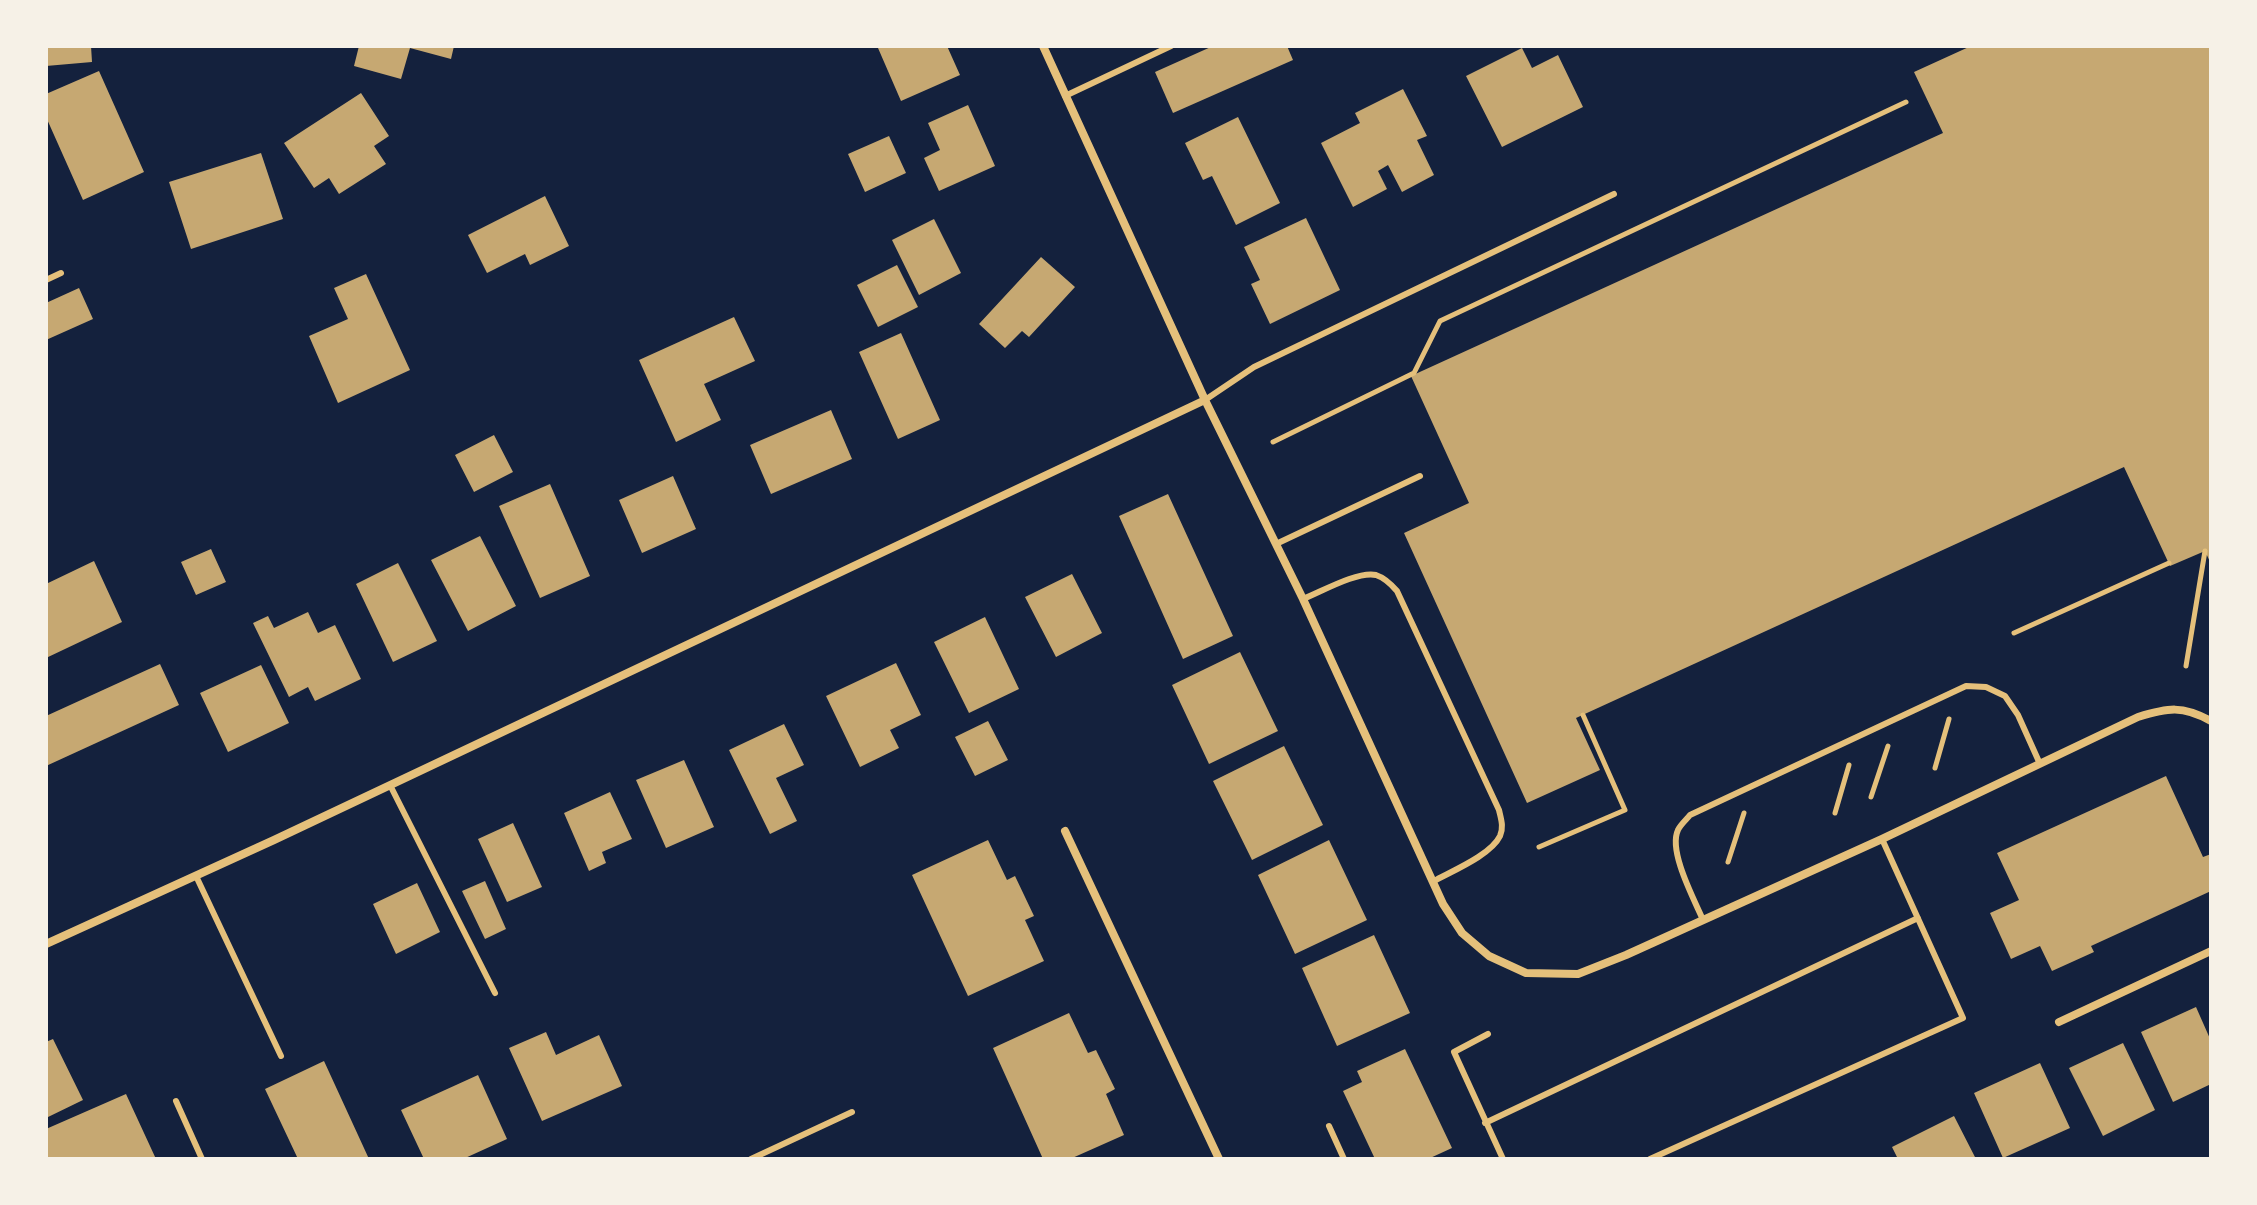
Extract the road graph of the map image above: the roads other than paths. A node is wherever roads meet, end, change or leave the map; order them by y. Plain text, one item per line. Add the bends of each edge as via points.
1 (1043, 46) edge
2 (1171, 46) edge
3 (1065, 96) junction
4 (1614, 194) dead end
5 (61, 273) dead end
6 (46, 280) edge
7 (1205, 400) junction
8 (1420, 476) dead end
9 (1276, 544) junction
10 (1303, 599) junction
11 (2211, 721) edge
12 (2040, 764) junction
13 (390, 785) junction
14 (1065, 831) dead end
15 (1882, 839) junction
16 (196, 876) junction
17 (1434, 881) junction
18 (1918, 918) junction
19 (1703, 920) junction
20 (46, 944) edge
21 (2211, 951) edge
22 (495, 993) dead end
23 (2059, 1022) dead end
24 (1488, 1034) dead end
25 (281, 1056) dead end
26 (176, 1101) dead end
27 (852, 1112) dead end
28 (1485, 1123) junction
29 (1329, 1126) dead end
30 (202, 1159) edge
31 (751, 1159) edge
32 (1219, 1159) edge
33 (1344, 1159) edge
34 (1503, 1159) edge
35 (1650, 1159) edge

1 - 3 street
2 - 3 lane
3 - 7 street
4 - 7 lane via 1254,367
5 - 6 lane
7 - 9 street
7 - 13 street
8 - 9 lane
9 - 10 street
10 - 17 street
10 - 17 lane via 1363,575 1375,575 1397,591 1486,782 1499,810 1499,837 1488,850
11 - 12 street via 2195,712 2166,708
12 - 15 street
12 - 19 lane via 2005,696 1966,686 1690,815 1677,830 1676,853
13 - 16 street
13 - 22 lane
14 - 32 street
15 - 18 lane
15 - 19 street
16 - 20 street
16 - 25 lane
17 - 19 street via 1462,933 1489,956 1526,973 1578,974
18 - 28 lane
18 - 35 lane via 1963,1018
21 - 23 street
24 - 28 lane via 1454,1052
26 - 30 lane
27 - 31 lane
28 - 34 lane
29 - 33 lane

